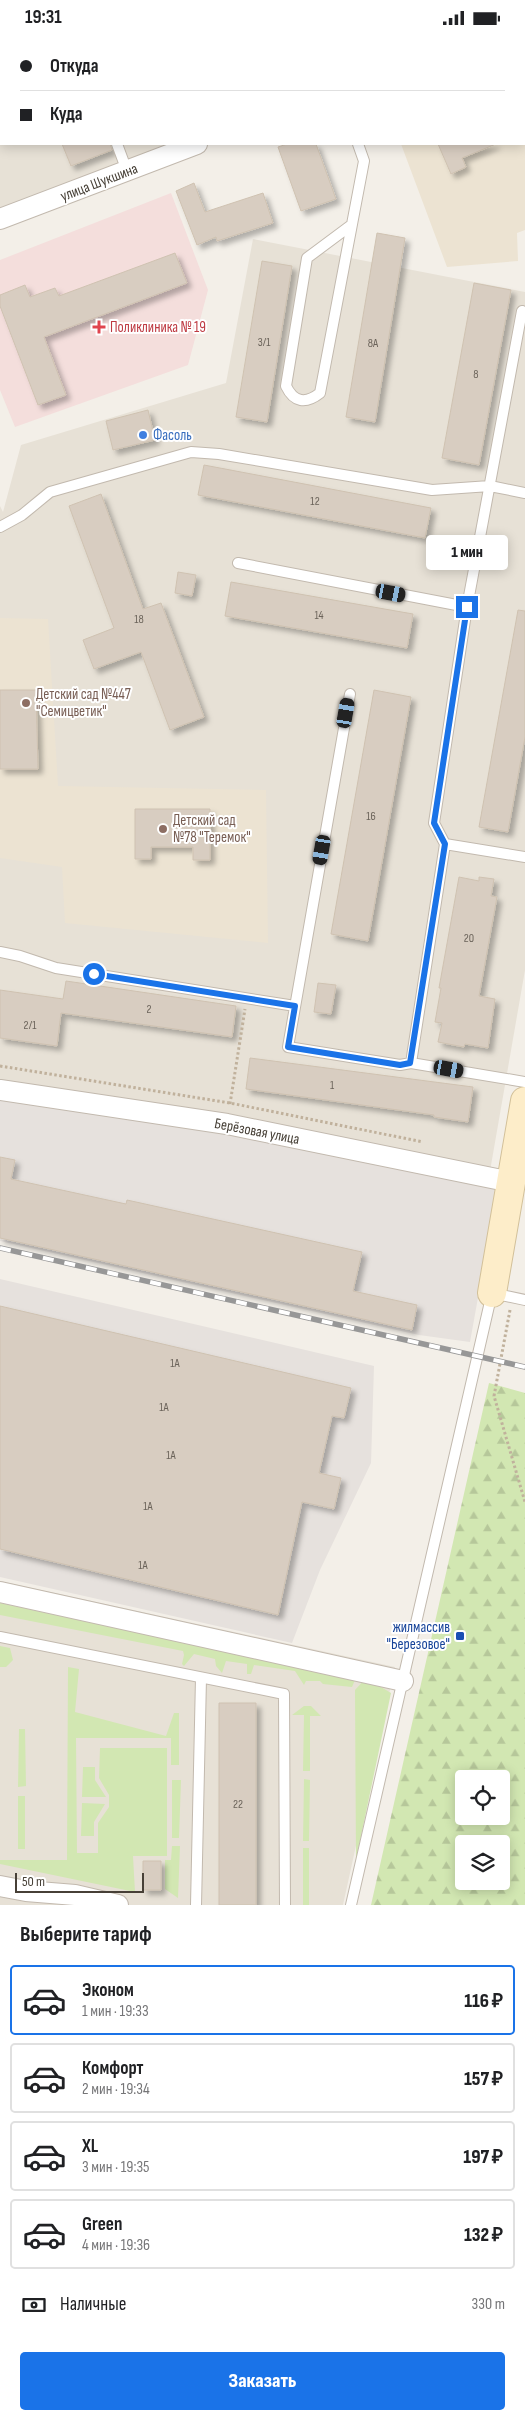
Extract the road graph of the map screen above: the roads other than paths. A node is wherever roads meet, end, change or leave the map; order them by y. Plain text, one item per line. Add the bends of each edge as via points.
1 (117, 145) edge
2 (194, 145) edge
3 (358, 145) edge
4 (128, 171) junction
5 (0, 219) edge
6 (350, 226) junction
7 (522, 311) dead end
8 (490, 486) junction
9 (525, 493) edge
10 (0, 527) edge
11 (238, 563) dead end
12 (467, 607) junction
13 (350, 693) dead end
14 (445, 844) junction
15 (525, 857) edge
16 (0, 952) edge
17 (295, 1006) junction
18 (410, 1063) junction
19 (525, 1082) edge
20 (0, 1090) edge
21 (525, 1101) edge
22 (511, 1182) junction
23 (503, 1295) junction
24 (525, 1300) edge
25 (0, 1592) edge
26 (0, 1637) edge
27 (200, 1678) junction
28 (403, 1681) junction
29 (0, 1886) edge
30 (31, 1898) edge
31 (118, 1905) edge
32 (196, 1905) edge
33 (285, 1905) edge
34 (351, 1905) edge

1 - 4 lane
2 - 4 street, улица Шукшина
3 - 6 lane via 364,161
4 - 5 street, улица Шукшина
6 - 6 lane via 320,393 310,400 300,401 291,396 286,386 307,258
7 - 8 lane
8 - 9 lane
8 - 10 lane via 432,490 191,452 50,492 22,515
8 - 12 lane
11 - 12 lane
12 - 14 lane via 434,823
13 - 17 lane
14 - 15 lane
14 - 18 lane
16 - 17 lane via 56,968
17 - 18 lane via 288,1047 400,1065
18 - 19 lane
20 - 22 street, Берёзовая улица via 227,1125
21 - 22 street
22 - 23 street
23 - 24 lane
23 - 28 lane
25 - 28 street
26 - 27 lane
27 - 32 lane
27 - 33 lane via 284,1694
28 - 34 lane
29 - 30 street
30 - 31 street via 75,1895

